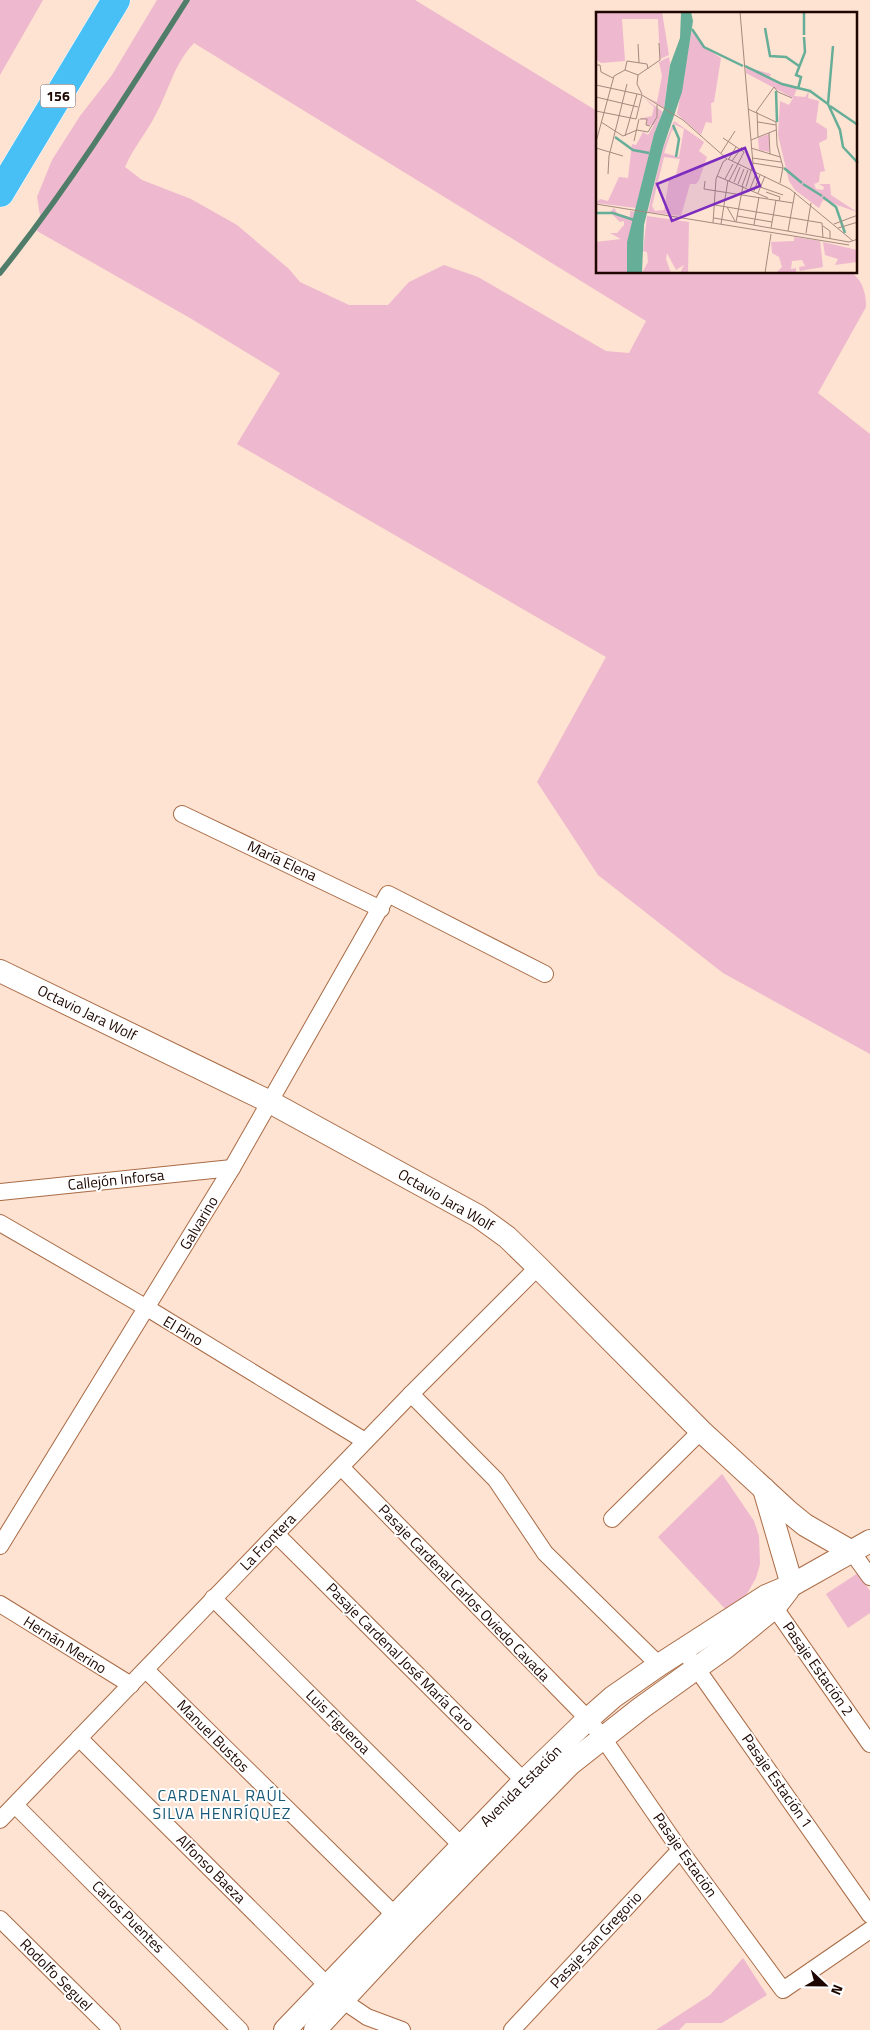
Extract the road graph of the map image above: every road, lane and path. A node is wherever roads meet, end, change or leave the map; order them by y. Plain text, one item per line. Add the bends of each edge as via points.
1 (116, 0) edge
2 (0, 193) edge
3 (182, 814) dead end
4 (385, 901) junction
5 (0, 971) edge
6 (545, 974) dead end
7 (270, 1102) junction
8 (232, 1168) junction
9 (0, 1192) edge
10 (0, 1223) edge
11 (538, 1267) junction
12 (146, 1308) junction
13 (411, 1394) junction
14 (702, 1431) junction
15 (365, 1441) junction
16 (341, 1467) junction
17 (764, 1488) junction
18 (612, 1519) dead end
19 (276, 1534) junction
20 (0, 1546) edge
21 (861, 1546) edge
22 (870, 1577) edge
23 (792, 1585) junction
24 (213, 1598) junction
25 (771, 1601) junction
26 (0, 1604) edge
27 (682, 1650) junction
28 (658, 1665) junction
29 (698, 1668) junction
30 (146, 1670) junction
31 (131, 1685) junction
32 (588, 1719) junction
33 (79, 1738) junction
34 (603, 1738) junction
35 (870, 1744) edge
36 (524, 1781) junction
37 (15, 1805) junction
38 (0, 1820) edge
39 (462, 1846) junction
40 (680, 1850) junction
41 (870, 1915) edge
42 (0, 1919) edge
43 (402, 1922) junction
44 (870, 1930) edge
45 (335, 1993) junction
46 (112, 2030) edge
47 (240, 2030) edge
48 (285, 2030) edge
49 (315, 2030) edge
50 (402, 2030) edge
51 (512, 2030) edge

1 - 2 highway, 156
3 - 4 street, María Elena
4 - 6 street, María Elena
4 - 7 street, Galvarino
5 - 7 street, Octavio Jara Wolf
7 - 8 street, Galvarino
7 - 11 street, Octavio Jara Wolf via 478,1216
8 - 9 street, Callejón Inforsa
8 - 12 street, Galvarino
10 - 12 street, El Pino
11 - 13 street, La Frontera
11 - 14 street, Octavio Jara Wolf
12 - 15 street, El Pino
12 - 20 street, Galvarino
13 - 15 street, La Frontera
13 - 28 street via 496,1480 544,1553
14 - 17 street, Octavio Jara Wolf
14 - 18 street
15 - 16 street, La Frontera
16 - 19 street, La Frontera
16 - 32 street, Pasaje Cardenal Carlos Oviedo Cavada
17 - 21 street, Octavio Jara Wolf via 805,1524
17 - 23 street
19 - 24 street, La Frontera
19 - 36 street, Pasaje Cardenal José María Caro
21 - 22 street
21 - 23 street, Avenida Estación
23 - 25 street, Avenida Estación
24 - 30 street, La Frontera
24 - 39 street, Luis Figueroa
25 - 27 street, Avenida Estación
25 - 29 street, Avenida Estación
25 - 35 street, Pasaje Estación 2
26 - 31 street, Hernán Merino
27 - 28 street, Avenida Estación
27 - 29 street, Pasaje Estación 1
28 - 32 street, Avenida Estación
29 - 34 street, Avenida Estación
29 - 41 street, Pasaje Estación 1
30 - 31 street, La Frontera
30 - 43 street, Manuel Bustos
31 - 33 street, La Frontera
32 - 34 street, Pasaje Estación
32 - 36 street, Avenida Estación
33 - 37 street, La Frontera
33 - 45 street, Alfonso Baeza
34 - 40 street, Pasaje Estación
34 - 43 street, Avenida Estación via 570,1764
36 - 39 street, Avenida Estación
37 - 38 street, La Frontera
37 - 47 street, Carlos Puentes
39 - 43 street, Avenida Estación
40 - 44 street, Pasaje Estación via 783,1990
40 - 51 street, Pasaje San Gregorio
42 - 46 street, Rodolfo Seguel
43 - 45 street, Avenida Estación
45 - 48 street, Avenida Estación
45 - 49 street, Avenida Estación
45 - 50 street, Alfonso Baeza via 367,2017

